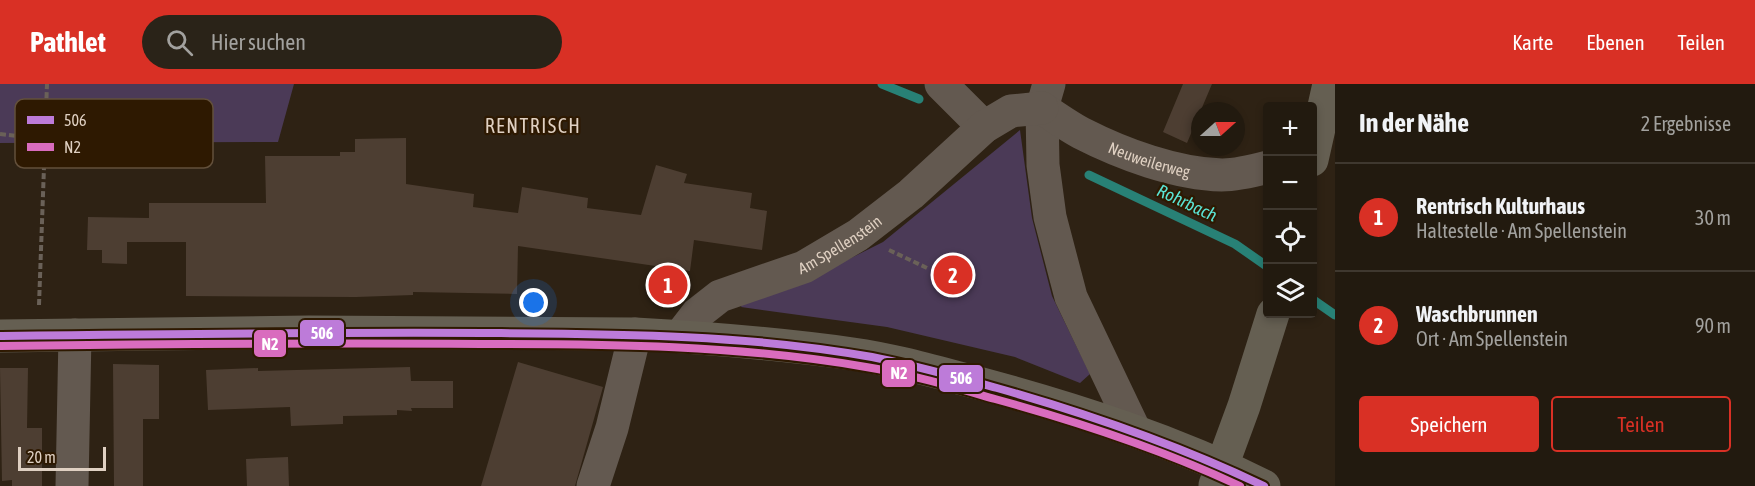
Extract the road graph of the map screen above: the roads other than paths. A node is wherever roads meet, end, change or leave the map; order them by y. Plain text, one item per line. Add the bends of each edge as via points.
1 (941, 84) edge
2 (1329, 84) edge
3 (1046, 96) edge
4 (984, 127) junction
5 (1335, 143) edge
6 (1317, 150) edge
7 (1313, 156) edge
8 (1263, 168) edge
9 (1272, 318) edge
10 (635, 334) junction
11 (75, 335) junction
12 (0, 336) edge
13 (680, 336) junction
14 (1136, 431) junction
15 (72, 486) edge
16 (593, 486) edge
17 (1215, 486) edge
18 (1264, 486) edge

1 - 4 street
2 - 7 main road
3 - 4 street, Am Spellenstein
3 - 8 street, Neuweilerweg via 1080,133 1145,160 1186,171 1223,175
3 - 14 street via 1043,165 1050,217 1071,297
4 - 13 street, Am Spellenstein via 911,194 858,235 804,267 720,296
5 - 6 street
9 - 17 main road
10 - 11 main road
10 - 13 main road
10 - 16 street
11 - 12 main road
11 - 15 street
13 - 14 main road via 854,354 915,366
14 - 18 main road

